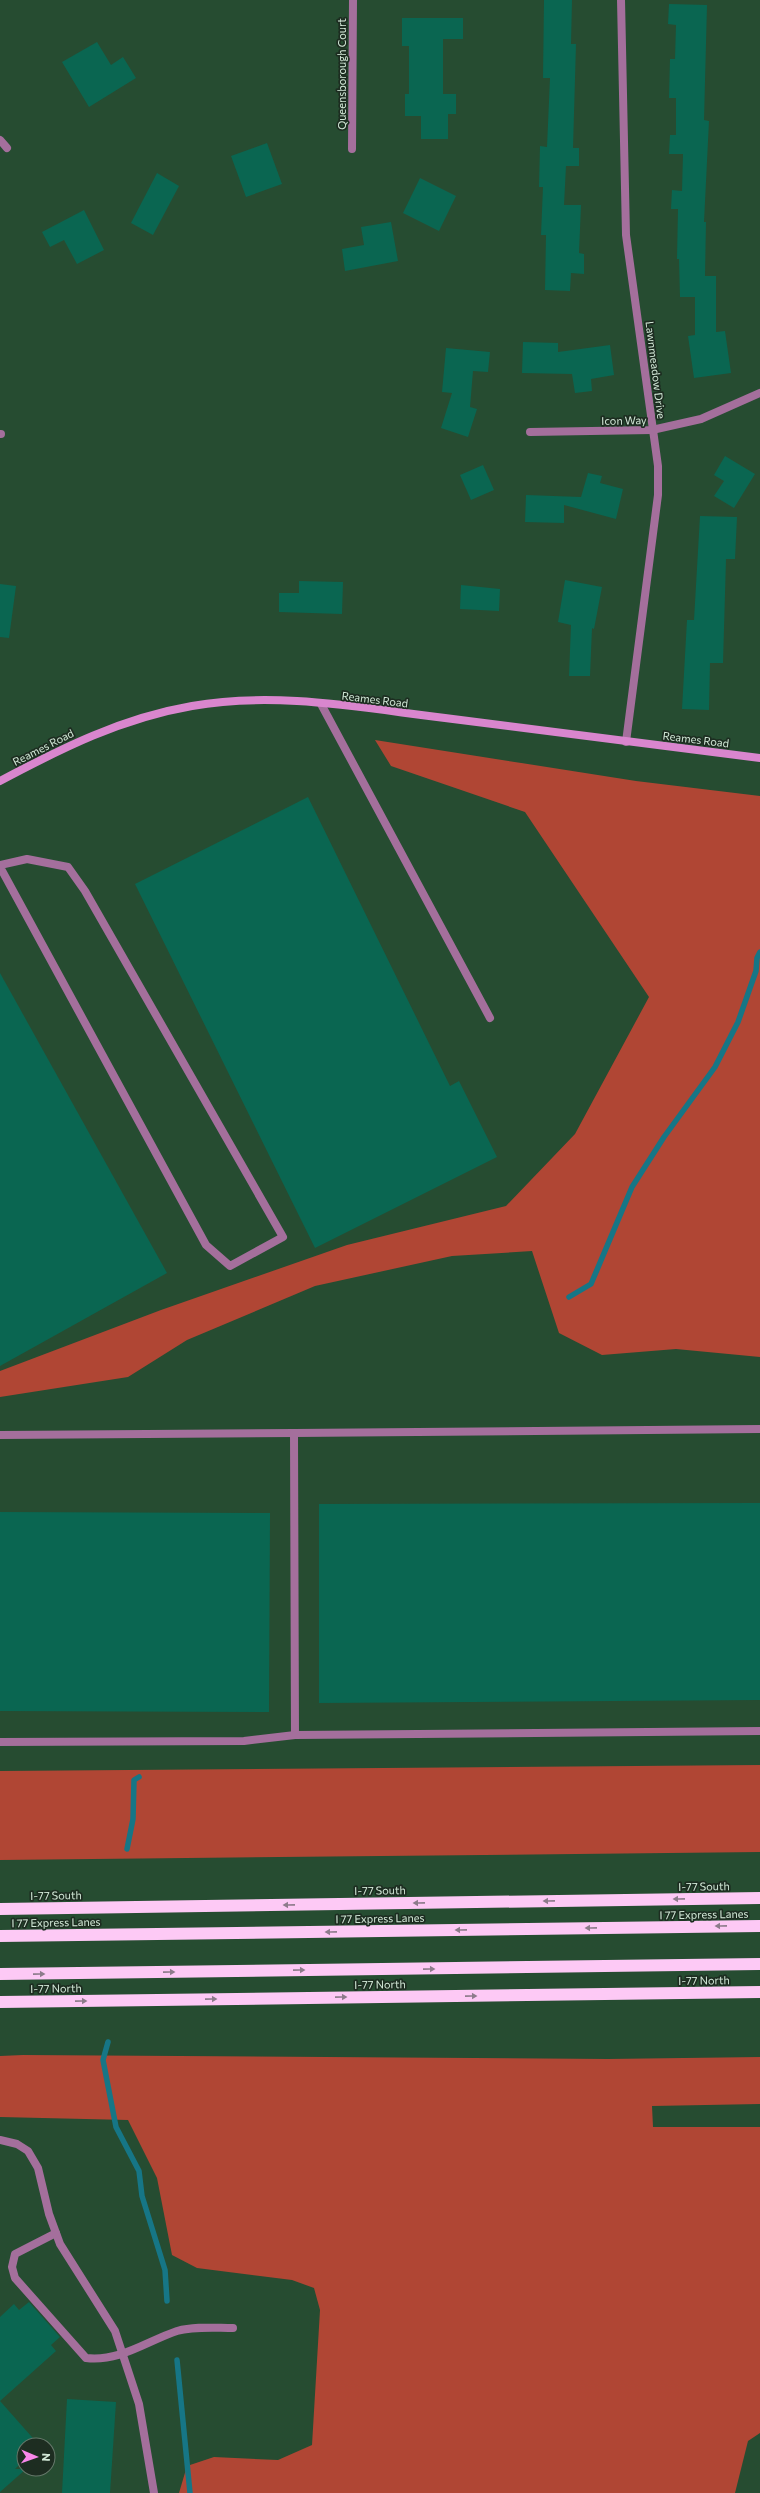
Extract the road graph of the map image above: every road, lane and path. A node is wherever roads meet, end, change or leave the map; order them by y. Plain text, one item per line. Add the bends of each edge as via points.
1 (353, 0) edge
2 (621, 0) edge
3 (0, 140) edge
4 (7, 148) dead end
5 (352, 149) dead end
6 (760, 393) edge
7 (652, 430) junction
8 (530, 432) dead end
9 (321, 704) junction
10 (626, 742) junction
11 (760, 758) edge
12 (0, 781) edge
13 (0, 866) edge
14 (490, 1018) dead end
15 (760, 1429) edge
16 (294, 1433) junction
17 (0, 1435) edge
18 (760, 1731) edge
19 (295, 1735) junction
20 (0, 1742) edge
21 (760, 1898) edge
22 (0, 1909) edge
23 (760, 1926) edge
24 (0, 1936) edge
25 (760, 1964) edge
26 (0, 1974) edge
27 (760, 1992) edge
28 (0, 2002) edge
29 (0, 2140) edge
30 (56, 2233) junction
31 (233, 2328) dead end
32 (123, 2355) junction
33 (154, 2493) edge

1 - 5 street, Queensborough Court
2 - 7 street, Lawnmeadow Drive via 626,235
3 - 4 street
6 - 7 street, Icon Way via 701,419
7 - 8 street, Icon Way
7 - 10 street, Lawnmeadow Drive via 658,466 658,495
9 - 10 main road, Reames Road
9 - 12 main road, Reames Road via 250,700 193,705 137,718 95,733
9 - 14 street
10 - 11 main road, Reames Road
13 - 13 street via 206,1245 230,1266 283,1237 84,890 68,867 28,859
15 - 16 street
16 - 17 street
16 - 19 street
18 - 19 street
19 - 20 street via 244,1741
21 -> 22 highway, I-77 South
23 -> 24 highway, I 77 Express Lanes
26 -> 25 highway
28 -> 27 highway, I-77 North
29 - 30 street via 18,2144 28,2151 38,2168
30 - 32 street via 60,2244 115,2331
30 - 32 street via 15,2254 12,2267 14,2278 86,2358 95,2360
31 - 32 street via 178,2331
32 - 33 street via 140,2404

